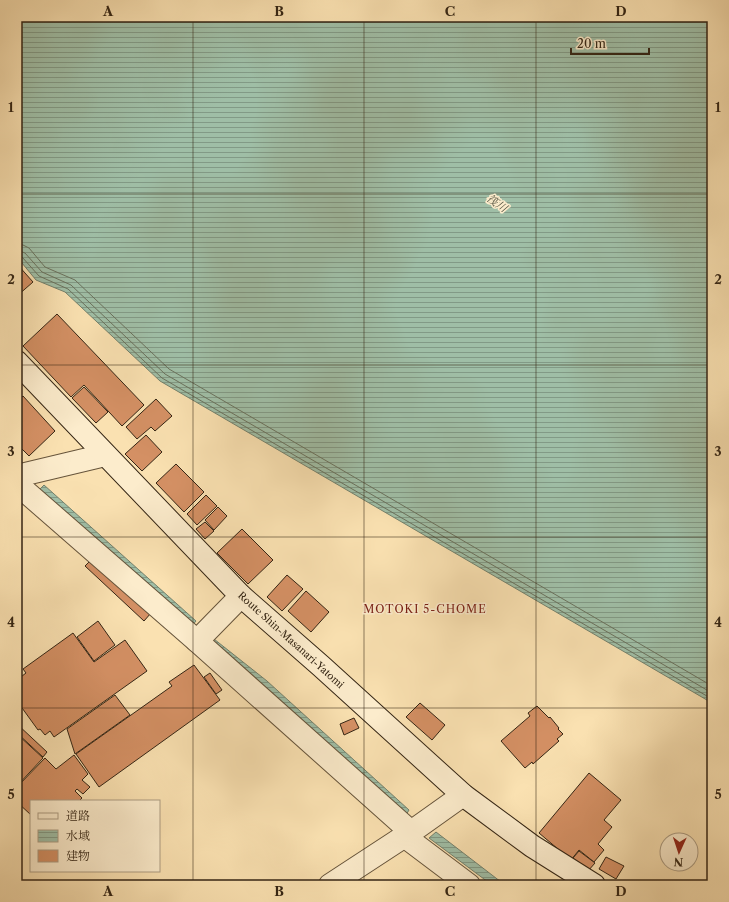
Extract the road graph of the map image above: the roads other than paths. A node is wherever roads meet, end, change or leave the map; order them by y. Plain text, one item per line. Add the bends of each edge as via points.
1 (17, 362) edge
2 (105, 455) junction
3 (17, 476) edge
4 (17, 484) edge
5 (241, 596) junction
6 (197, 641) junction
7 (463, 795) junction
8 (407, 834) junction
9 (330, 885) edge
10 (469, 885) edge
11 (594, 885) edge

1 - 2 street, Route Shin-Masanari-Yatomi
2 - 3 street
2 - 5 street, Route Shin-Masanari-Yatomi
4 - 6 street
5 - 6 street
5 - 7 street, Route Shin-Masanari-Yatomi
6 - 8 street
7 - 8 street
7 - 11 street, Route Shin-Masanari-Yatomi via 532,846
8 - 9 street
8 - 10 street

